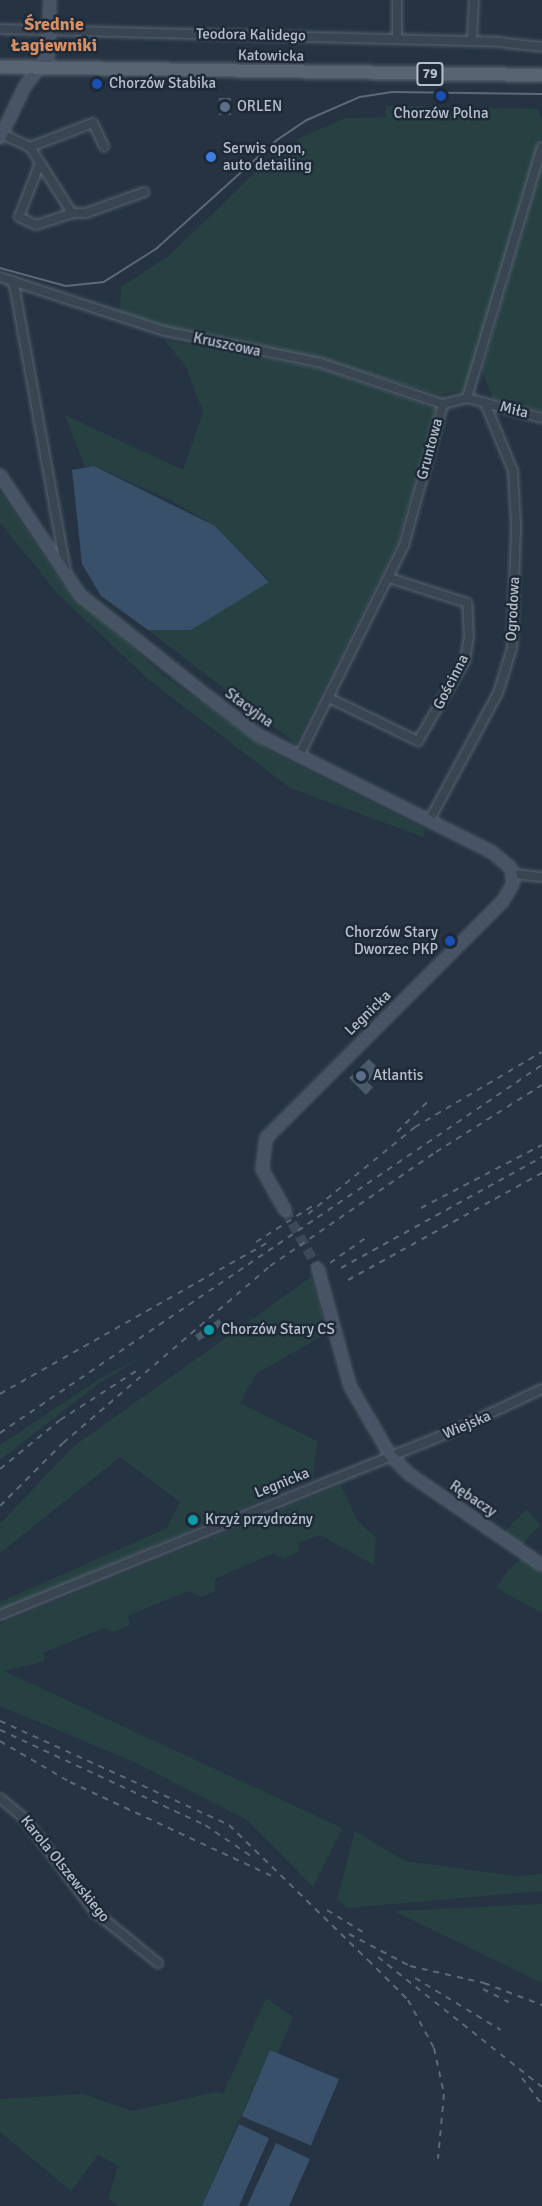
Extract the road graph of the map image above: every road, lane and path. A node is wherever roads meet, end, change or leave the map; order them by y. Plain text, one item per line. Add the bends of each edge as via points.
1 (50, 0) edge
2 (398, 0) edge
3 (474, 0) edge
4 (0, 29) edge
5 (49, 31) junction
6 (397, 38) junction
7 (472, 39) junction
8 (542, 47) edge
9 (0, 67) edge
10 (41, 68) junction
11 (542, 75) edge
12 (1, 136) edge
13 (30, 147) junction
14 (104, 147) dead end
15 (542, 147) edge
16 (40, 163) junction
17 (144, 192) dead end
18 (72, 213) junction
19 (0, 277) edge
20 (12, 281) junction
21 (467, 398) junction
22 (485, 403) junction
23 (443, 404) junction
24 (542, 417) edge
25 (0, 476) edge
26 (389, 578) junction
27 (68, 579) junction
28 (329, 698) junction
29 (299, 756) junction
30 (429, 821) junction
31 (513, 874) junction
32 (542, 877) edge
33 (285, 1210) tunnel mouth
34 (318, 1269) tunnel mouth
35 (542, 1389) edge
36 (390, 1455) junction
37 (542, 1565) edge
38 (0, 1615) edge
39 (0, 1798) edge
40 (158, 1963) dead end

1 - 5 street
2 - 6 street
3 - 7 street
4 - 5 street, Teodora Kalidego
5 - 6 street, Teodora Kalidego
5 - 10 street via 48,57
6 - 7 street, Teodora Kalidego
7 - 8 street, Teodora Kalidego
9 - 10 main road, Katowicka / 79
10 - 11 main road, Katowicka / 79
10 - 12 street via 25,86
12 - 13 street
13 - 14 street via 93,123
13 - 16 street
15 - 21 street
16 - 18 street
16 - 18 street via 19,217 36,225
17 - 18 street via 86,213
19 - 20 street, Kruszcowa
20 - 23 street, Kruszcowa via 164,331 321,363
20 - 27 street via 45,435
21 - 22 street
21 - 23 street, Gruntowa
22 - 24 street, Miła
22 - 30 street, Ogrodowa via 513,471 516,525 512,648 498,693
23 - 26 street, Gruntowa via 406,539
25 - 27 street, Stacyjna
26 - 28 street, Gruntowa
26 - 28 street, Gościnna via 467,603 469,637 465,662 418,741
27 - 29 street, Stacyjna via 97,610 207,696 258,735
28 - 29 street, Gruntowa
29 - 30 street, Stacyjna
30 - 31 street, Stacyjna via 500,856
31 - 32 street
31 - 33 street, Legnicka via 512,888 502,902 266,1138 262,1169
34 - 36 street via 350,1386
35 - 36 street, Wiejska via 481,1420
36 - 37 street, Rębaczy via 409,1474
36 - 38 street, Legnicka
39 - 40 street, Karola Olszewskiego via 24,1818 95,1912

